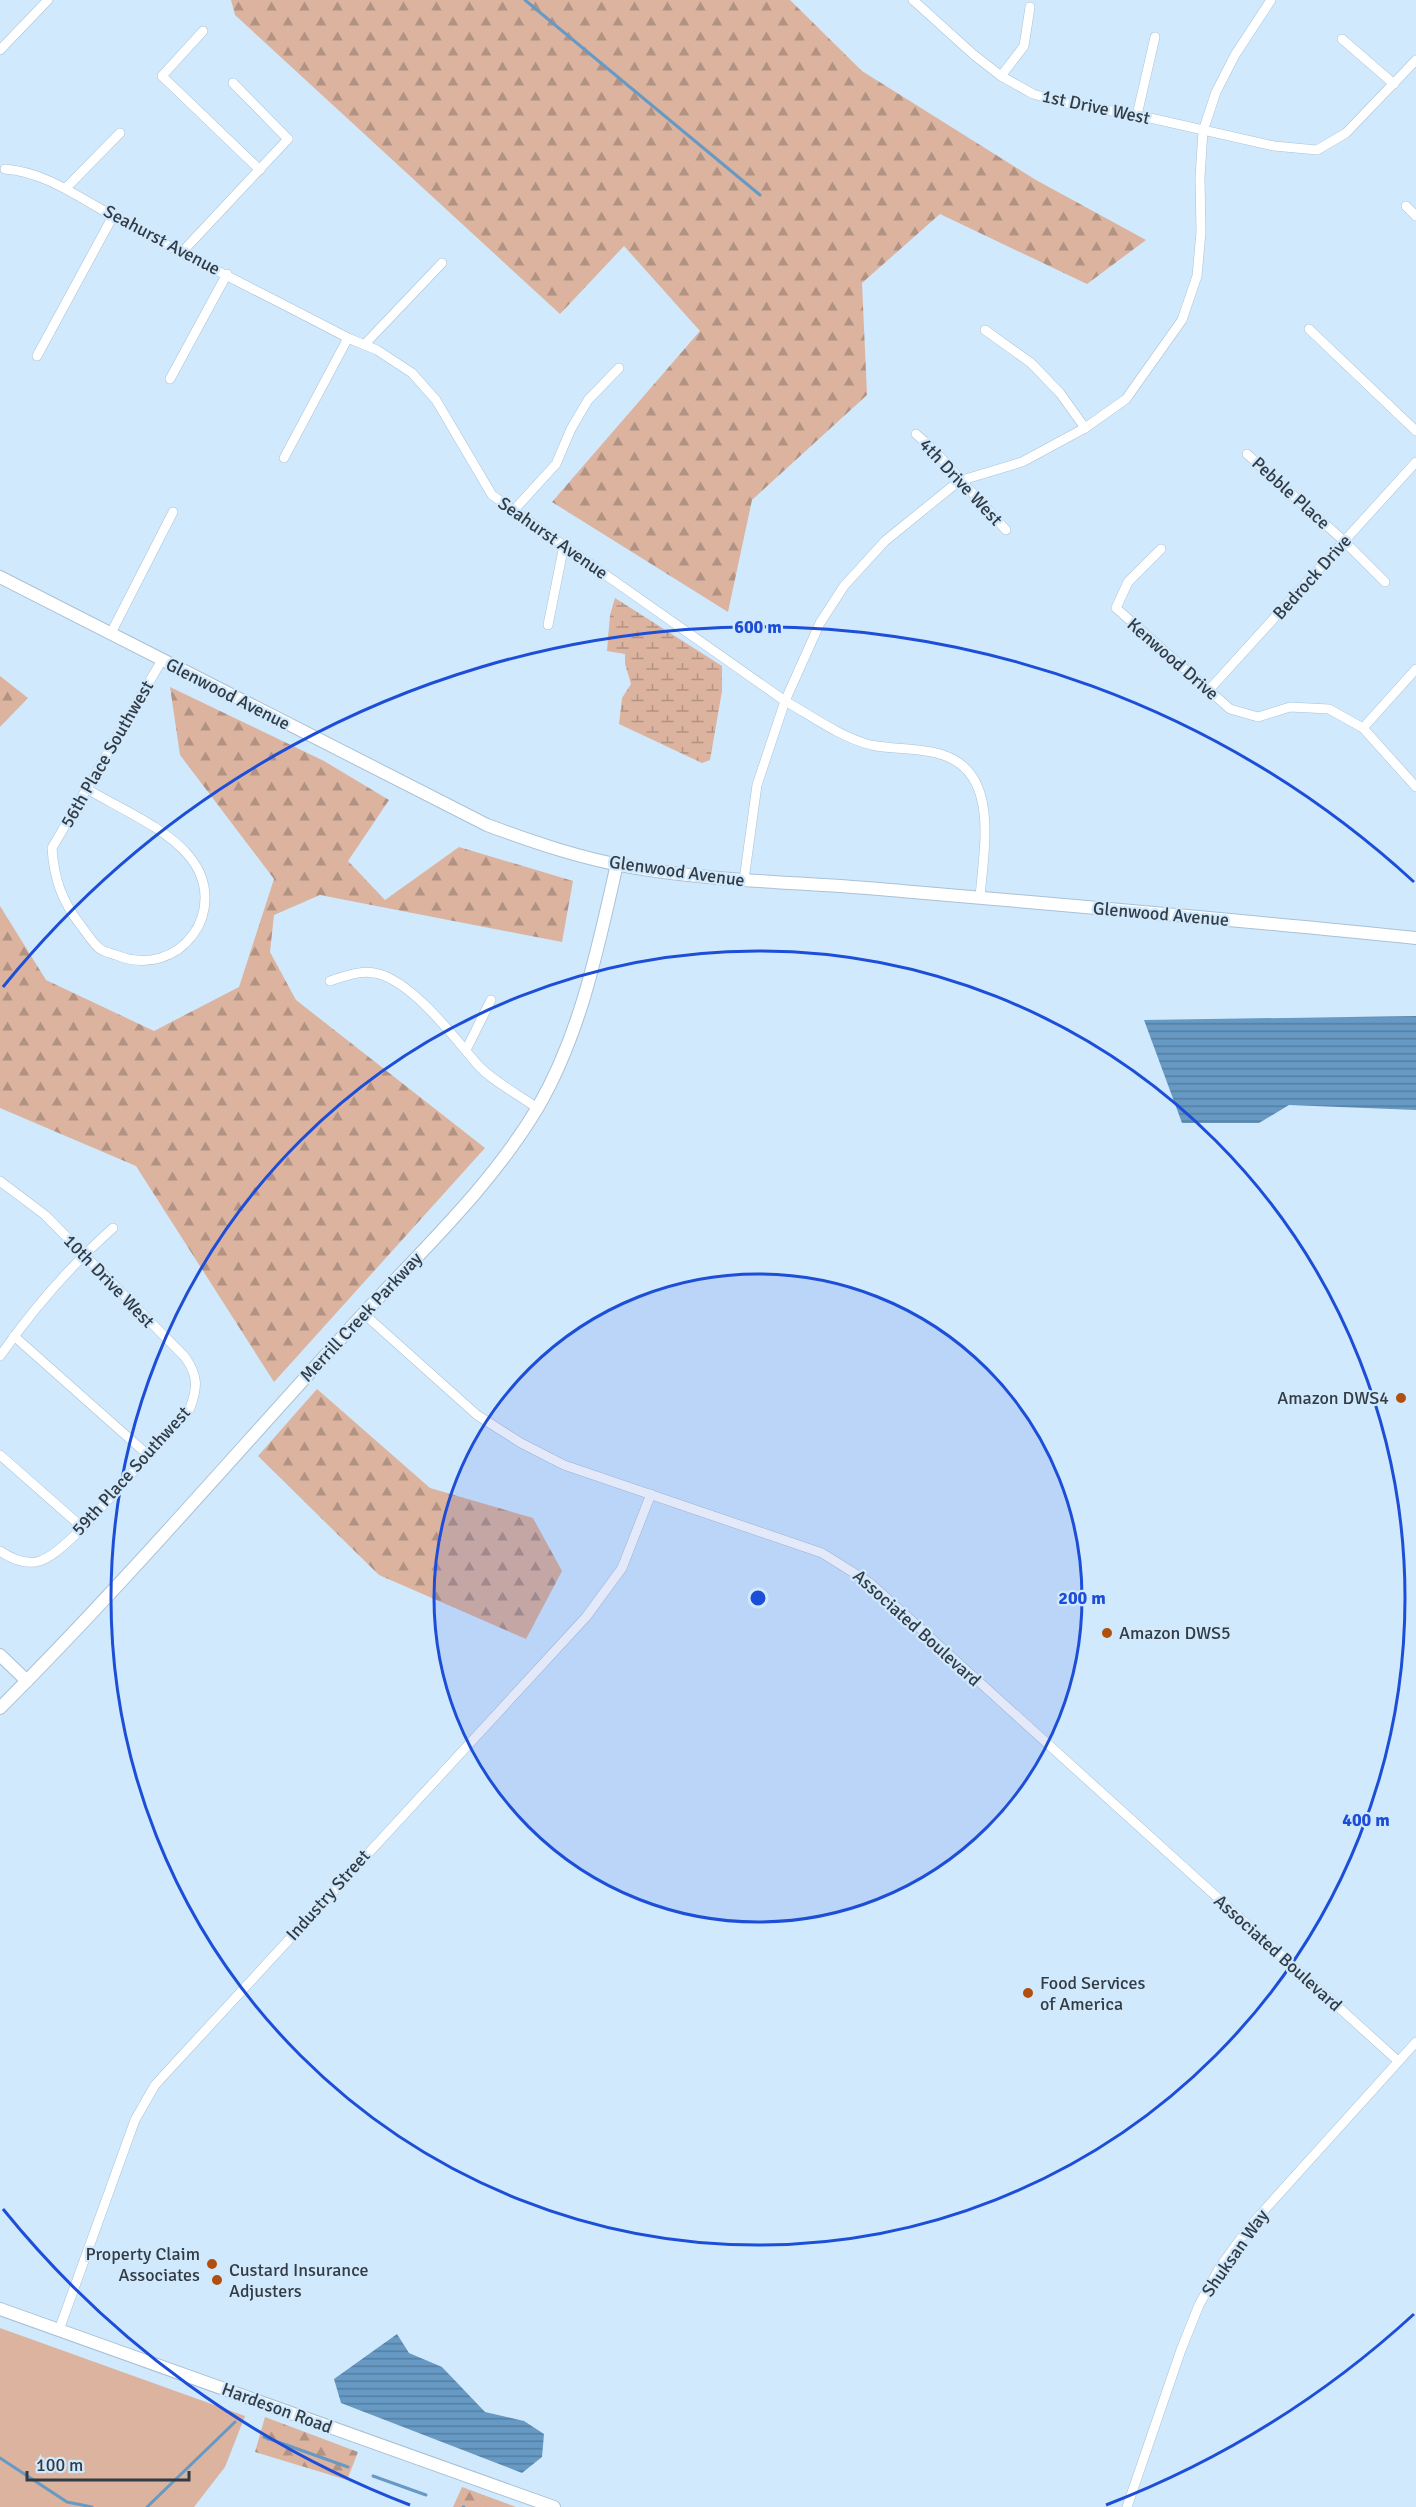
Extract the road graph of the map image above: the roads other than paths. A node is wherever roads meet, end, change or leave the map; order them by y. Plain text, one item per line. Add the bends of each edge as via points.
1 (48, 0) edge
2 (913, 0) edge
3 (1271, 0) edge
4 (1030, 7) dead end
5 (203, 31) dead end
6 (1155, 37) dead end
7 (1342, 39) dead end
8 (0, 50) edge
9 (1416, 60) edge
10 (1001, 76) junction
11 (233, 82) dead end
12 (1394, 84) junction
13 (1137, 115) junction
14 (1203, 131) junction
15 (120, 133) dead end
16 (2, 169) edge
17 (260, 170) junction
18 (66, 188) junction
19 (1406, 206) dead end
20 (113, 216) junction
21 (1416, 216) edge
22 (183, 251) junction
23 (442, 263) dead end
24 (227, 274) junction
25 (1309, 329) dead end
26 (985, 330) dead end
27 (348, 338) junction
28 (364, 345) junction
29 (37, 356) dead end
30 (619, 368) dead end
31 (170, 379) dead end
32 (1085, 428) junction
33 (1416, 431) edge
34 (916, 434) dead end
35 (1247, 454) dead end
36 (284, 458) dead end
37 (1416, 462) edge
38 (959, 482) junction
39 (514, 510) junction
40 (173, 512) dead end
41 (1006, 530) dead end
42 (1344, 541) junction
43 (564, 545) junction
44 (1161, 549) dead end
45 (0, 577) edge
46 (1385, 582) dead end
47 (548, 625) dead end
48 (111, 633) junction
49 (162, 660) junction
50 (1416, 669) edge
51 (1208, 691) junction
52 (785, 701) junction
53 (1363, 728) junction
54 (1416, 787) edge
55 (87, 789) junction
56 (616, 864) junction
57 (744, 880) junction
58 (980, 898) junction
59 (1416, 938) edge
60 (330, 981) dead end
61 (491, 1000) dead end
62 (466, 1050) junction
63 (537, 1108) junction
64 (0, 1181) edge
65 (113, 1228) dead end
66 (84, 1254) junction
67 (363, 1313) junction
68 (15, 1336) junction
69 (0, 1356) edge
70 (195, 1394) joint
71 (0, 1455) edge
72 (148, 1455) junction
73 (651, 1494) junction
74 (83, 1528) junction
75 (0, 1551) edge
76 (0, 1655) edge
77 (27, 1682) junction
78 (0, 1708) edge
79 (1416, 2042) edge
80 (1398, 2061) junction
81 (0, 2309) edge
82 (59, 2330) junction
83 (554, 2507) edge
84 (1128, 2507) edge

1 - 8 street
2 - 10 street, 1st Drive West
3 - 14 street via 1235,55 1216,92
4 - 10 street via 1024,46
5 - 17 street via 162,76
6 - 13 street
7 - 12 street
9 - 12 street, 1st Drive West
10 - 13 street, 1st Drive West via 1033,94 1063,103
11 - 17 street via 288,138
12 - 14 street, 1st Drive West via 1346,133 1317,150 1274,146
13 - 14 street, 1st Drive West
14 - 32 street via 1197,276 1182,320 1126,399
15 - 18 street
16 - 18 street, Seahurst Avenue via 25,170
17 - 22 street
18 - 20 street, Seahurst Avenue
19 - 21 street
20 - 22 street, Seahurst Avenue
20 - 29 street
22 - 24 street, Seahurst Avenue
23 - 28 street
24 - 27 street, Seahurst Avenue
24 - 31 street
25 - 33 street
26 - 32 street via 1031,363 1060,393
27 - 28 street, Seahurst Avenue
27 - 36 street
28 - 39 street, Seahurst Avenue via 412,373 436,400 492,495
30 - 39 street via 588,400 556,464
32 - 38 street via 1022,462
34 - 38 street, 4th Drive West
35 - 42 street, Pebble Place
37 - 42 street, Bedrock Drive
38 - 41 street, 4th Drive West
38 - 52 street via 885,542 844,586 820,623
39 - 43 street, Seahurst Avenue
40 - 48 street
42 - 46 street, Pebble Place
42 - 51 street, Bedrock Drive
43 - 47 street
43 - 52 street, Seahurst Avenue
44 - 51 street, Kenwood Drive via 1128,582 1116,608
45 - 48 street, Glenwood Avenue
48 - 49 street, Glenwood Avenue
49 - 55 street, 56th Place Southwest
49 - 56 street, Glenwood Avenue via 487,825
50 - 53 street
51 - 53 street, Kenwood Drive via 1230,709 1257,717 1290,707 1329,709
52 - 57 street via 758,785
52 - 58 street, Seahurst Avenue via 856,740 945,755 970,772 981,791 985,829
53 - 54 street, Kenwood Drive
55 - 55 street, 56th Place Southwest via 177,842 201,875 207,896 204,913 194,933 167,958 126,960 100,949 60,894 52,848
56 - 57 street, Glenwood Avenue
56 - 63 street, Merrill Creek Parkway via 593,966 571,1037
57 - 58 street, Glenwood Avenue
58 - 59 street, Glenwood Avenue
60 - 62 street via 355,972 378,973 395,981 441,1021
61 - 62 street
62 - 63 street via 478,1066
63 - 67 street, Merrill Creek Parkway via 507,1154 466,1204
64 - 66 street, 10th Drive West via 45,1215
65 - 66 street
66 - 68 street
66 - 70 street, 10th Drive West via 185,1357 196,1372
67 - 73 street, Associated Boulevard via 477,1415 520,1443 564,1465
67 - 77 street, Merrill Creek Parkway
68 - 69 street
68 - 72 street
70 - 72 street, 59th Place Southwest via 190,1408
71 - 74 street
72 - 74 street, 59th Place Southwest
73 - 80 street, Associated Boulevard via 822,1553 870,1583
73 - 82 street, Industry Street via 621,1568 586,1617 155,2085 135,2120
74 - 75 street, 59th Place Southwest via 42,1562 28,1564
76 - 77 street
77 - 78 street, Merrill Creek Parkway
79 - 80 street, Shuksan Way
80 - 84 street, Shuksan Way via 1250,2226 1220,2267 1181,2350
81 - 82 street, Hardeson Road
82 - 83 street, Hardeson Road

